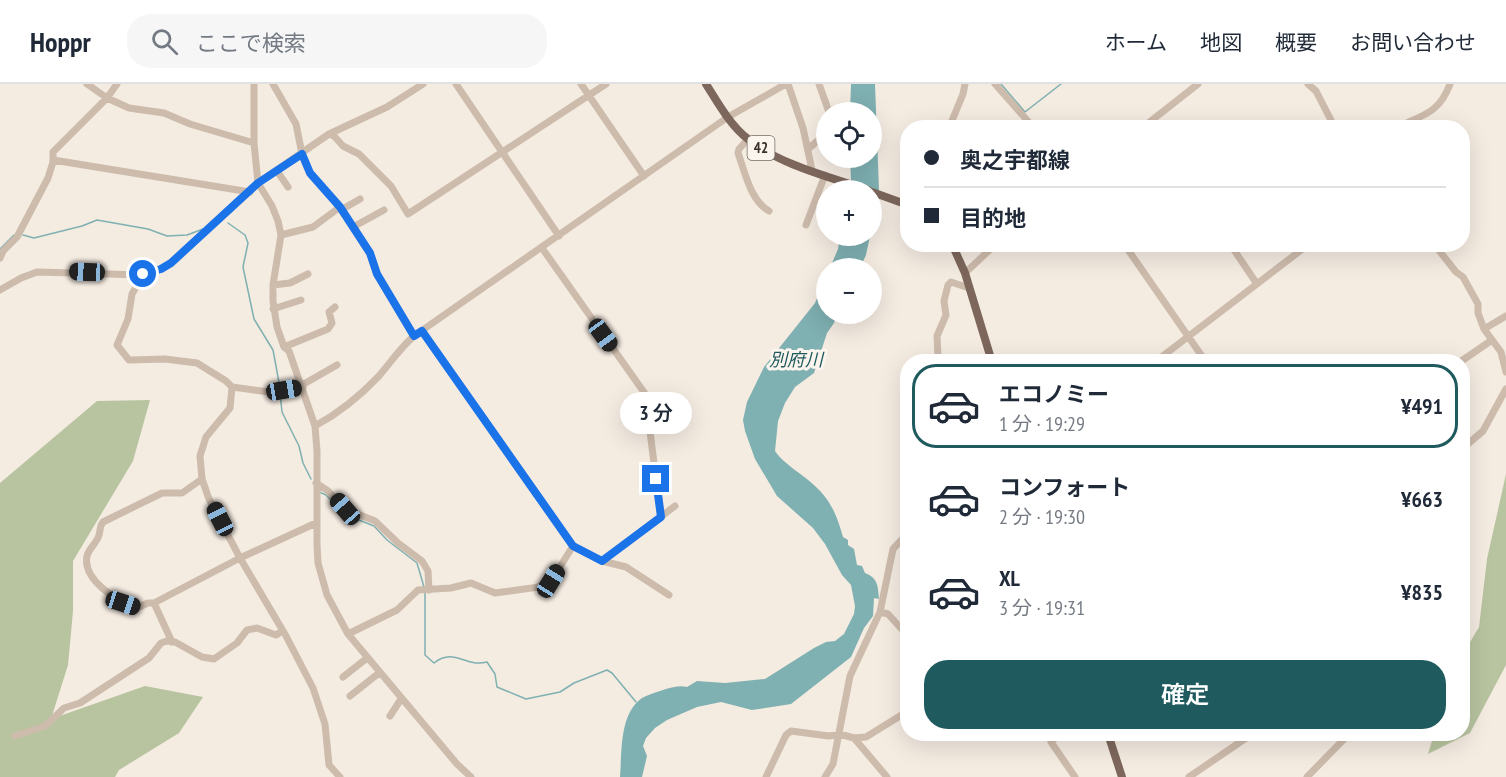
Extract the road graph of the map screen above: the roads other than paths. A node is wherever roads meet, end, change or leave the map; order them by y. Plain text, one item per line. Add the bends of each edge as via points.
1 (87, 84) edge
2 (117, 84) edge
3 (254, 84) edge
4 (273, 84) edge
5 (423, 84) edge
6 (456, 84) edge
7 (581, 84) edge
8 (606, 84) edge
9 (706, 84) edge
10 (787, 84) edge
11 (819, 84) edge
12 (965, 84) edge
13 (995, 84) edge
14 (1198, 84) edge
15 (1308, 84) edge
16 (1450, 84) edge
17 (589, 96) junction
18 (107, 98) junction
19 (825, 102) edge
20 (728, 117) junction
21 (952, 120) edge
22 (1027, 120) edge
23 (1153, 120) edge
24 (1331, 120) edge
25 (1415, 120) edge
26 (329, 134) junction
27 (748, 139) junction
28 (816, 142) edge
29 (254, 143) junction
30 (808, 149) junction
31 (502, 152) junction
32 (302, 154) junction
33 (53, 160) junction
34 (812, 170) junction
35 (277, 171) junction
36 (825, 175) junction
37 (644, 176) junction
38 (837, 180) edge
39 (258, 183) junction
40 (288, 187) dead end
41 (250, 192) junction
42 (882, 195) edge
43 (360, 200) dead end
44 (900, 202) edge
45 (341, 209) junction
46 (384, 210) dead end
47 (770, 211) dead end
48 (806, 225) dead end
49 (353, 227) junction
50 (281, 235) junction
51 (559, 236) junction
52 (542, 248) junction
53 (955, 252) edge
54 (983, 252) edge
55 (1130, 252) edge
56 (1235, 252) edge
57 (1299, 252) edge
58 (1440, 252) edge
59 (0, 258) edge
60 (964, 273) junction
61 (143, 274) junction
62 (308, 274) dead end
63 (1257, 284) junction
64 (273, 285) junction
65 (969, 288) junction
66 (0, 290) edge
67 (301, 300) dead end
68 (335, 307) dead end
69 (273, 309) junction
70 (1506, 316) edge
71 (1484, 329) junction
72 (422, 331) junction
73 (414, 336) junction
74 (1188, 336) junction
75 (1492, 340) junction
76 (284, 347) junction
77 (938, 354) edge
78 (990, 354) edge
79 (1165, 354) edge
80 (1200, 354) edge
81 (1470, 355) edge
82 (337, 365) dead end
83 (1506, 372) edge
84 (302, 386) junction
85 (232, 387) junction
86 (1506, 389) edge
87 (315, 426) junction
88 (1470, 442) edge
89 (202, 478) junction
90 (316, 483) junction
91 (675, 506) dead end
92 (661, 517) junction
93 (316, 523) junction
94 (900, 542) edge
95 (573, 546) junction
96 (240, 558) junction
97 (602, 561) junction
98 (428, 590) junction
99 (669, 596) dead end
100 (154, 603) junction
101 (880, 612) junction
102 (900, 627) edge
103 (282, 631) junction
104 (348, 634) junction
105 (172, 642) junction
106 (367, 658) junction
107 (379, 673) junction
108 (343, 677) dead end
109 (350, 696) dead end
110 (401, 699) junction
111 (390, 716) dead end
112 (900, 716) edge
113 (839, 734) junction
114 (15, 736) dead end
115 (854, 738) junction
116 (1052, 741) edge
117 (1110, 741) edge
118 (1242, 741) edge
119 (1342, 741) edge
120 (340, 777) edge
121 (471, 777) edge
122 (766, 777) edge
123 (825, 777) edge
124 (887, 777) edge
125 (1075, 777) edge
126 (1122, 777) edge
127 (1189, 777) edge
128 (1307, 777) edge

1 - 18 street
2 - 18 street
3 - 29 street
4 - 32 street via 296,124
5 - 26 street via 387,107
6 - 31 street
7 - 17 street
8 - 17 street
9 - 20 main road, 42
10 - 20 street
10 - 30 street
11 - 19 street
12 - 21 street
13 - 22 street
14 - 23 street
15 - 24 street
16 - 25 street via 1443,101
17 - 31 street
17 - 37 street
18 - 29 street via 129,108 164,113
18 - 33 street via 53,152
20 - 27 main road, 42
20 - 37 street
26 - 31 street via 359,154 391,186 408,214
26 - 32 street
27 - 34 main road, 42 via 782,159
27 - 47 street via 738,153 760,206
28 - 30 street
29 - 39 street
30 - 34 street
31 - 51 street
32 - 35 street
32 - 45 street via 310,173
33 - 41 street
33 - 59 street via 48,178 17,237
34 - 36 main road, 42
35 - 39 street
35 - 40 street
36 - 38 main road, 42
36 - 48 street
37 - 51 street
39 - 41 street
39 - 50 street via 272,206
41 - 61 street via 171,263
42 - 44 main road, 42
43 - 45 street
45 - 49 street
45 - 50 street via 313,227
46 - 49 street
49 - 73 street
50 - 64 street
51 - 52 street
52 - 72 street
52 - 92 street via 653,405 649,424
53 - 60 main road
54 - 60 street
55 - 74 street
56 - 63 street
57 - 63 street
58 - 71 street via 1463,277 1478,304
60 - 65 main road
61 - 66 street via 37,272
61 - 85 street via 132,294 128,319 117,341 123,354 137,361 197,363
62 - 64 street via 290,283
63 - 74 street
64 - 69 street
65 - 77 street via 951,282 948,285 946,315 937,336
65 - 78 main road
67 - 69 street
68 - 76 street via 329,312 332,323 328,329
69 - 76 street
70 - 71 street
71 - 75 street
72 - 73 street
72 - 95 street
73 - 87 street via 347,405
74 - 79 street
74 - 80 street
75 - 81 street
75 - 83 street via 1501,352
76 - 84 street
82 - 84 street
84 - 85 street via 269,392
84 - 87 street
85 - 89 street via 230,408 206,437 200,456
86 - 88 street via 1482,431
87 - 90 street
89 - 96 street
89 - 100 street via 182,493 162,493 103,522 89,552 87,566 99,585 137,608
90 - 93 street
90 - 98 street via 345,509 375,521 422,561 428,571
91 - 92 street
92 - 97 street
93 - 96 street
93 - 104 street via 322,582
94 - 101 street via 893,549
95 - 97 street
95 - 98 street via 551,581 539,587 495,592 471,583
96 - 100 street
96 - 103 street
97 - 99 street via 626,567
98 - 104 street via 418,590 397,610
100 - 105 street
101 - 102 street via 888,614
101 - 113 street via 850,676
103 - 105 street via 276,634 257,627 247,630 237,643 214,659
103 - 120 street via 313,688 325,724 329,765
104 - 106 street
105 - 114 street via 161,643 149,658 80,703 64,708 45,726
106 - 107 street
106 - 108 street
107 - 109 street
107 - 110 street
110 - 111 street
110 - 121 street
112 - 115 street via 866,737
113 - 115 street
113 - 122 street via 791,730
113 - 123 street via 833,764
115 - 124 street
116 - 125 street
117 - 126 main road
118 - 127 street
119 - 128 street

